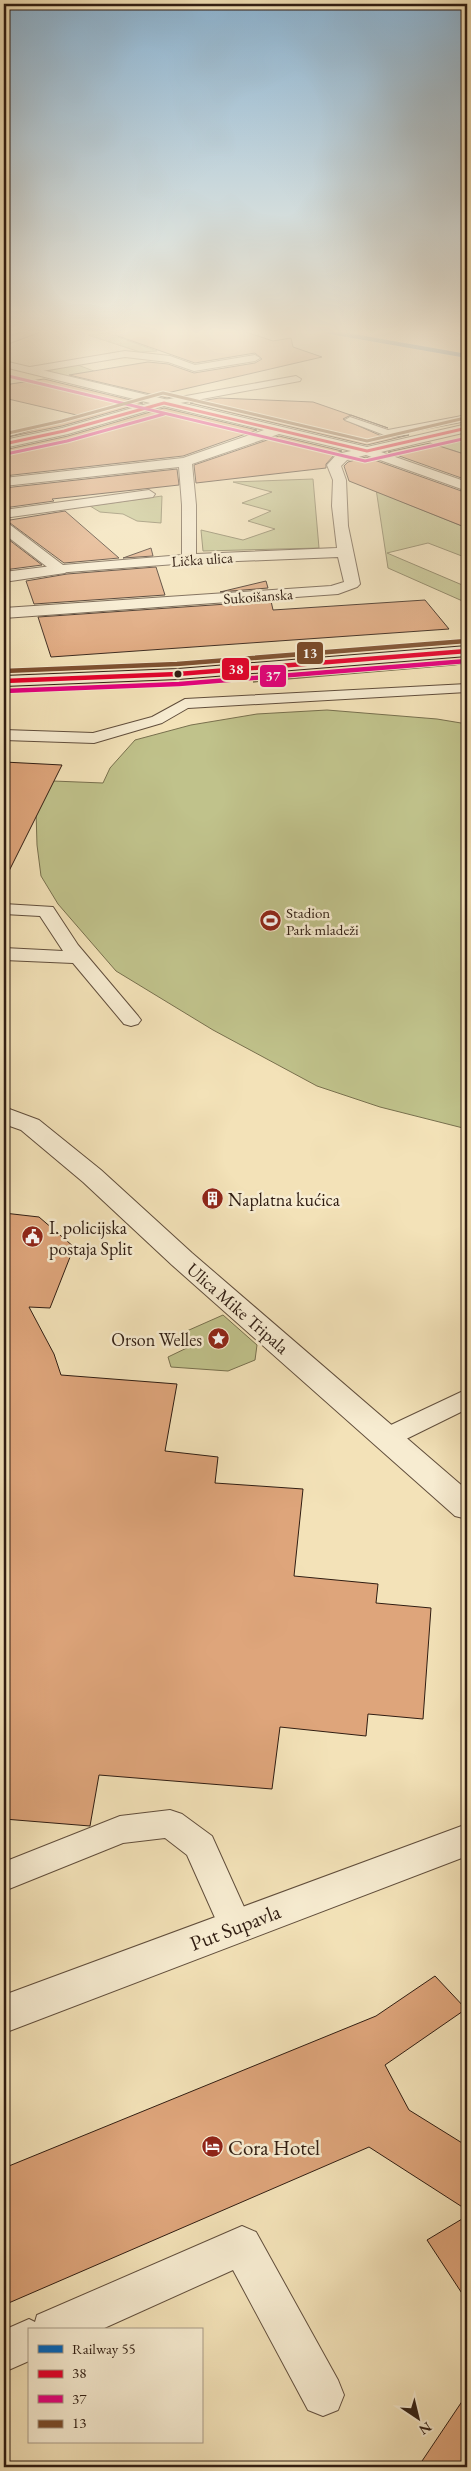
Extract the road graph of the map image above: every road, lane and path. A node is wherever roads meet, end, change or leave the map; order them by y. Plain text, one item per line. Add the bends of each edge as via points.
1 (230, 446) edge
2 (348, 446) edge
3 (387, 446) edge
4 (367, 451) junction
5 (184, 462) junction
6 (4, 482) edge
7 (467, 487) edge
8 (149, 494) dead end
9 (4, 514) edge
10 (4, 526) edge
11 (344, 552) junction
12 (189, 559) junction
13 (60, 570) junction
14 (4, 578) edge
15 (4, 613) edge
16 (463, 652) edge
17 (7, 680) edge
18 (463, 690) edge
19 (4, 735) edge
20 (4, 909) edge
21 (4, 954) edge
22 (79, 958) junction
23 (131, 1020) dead end
24 (4, 1115) edge
25 (461, 1401) dead end
26 (386, 1438) junction
27 (467, 1508) edge
28 (467, 1840) edge
29 (4, 1877) edge
30 (236, 1927) junction
31 (4, 2014) edge
32 (57, 2328) edge
33 (28, 2340) edge
34 (4, 2351) edge
35 (323, 2395) dead end

1 - 5 street
2 - 4 street
3 - 4 street
4 - 7 street
4 - 11 street, Sukoišanska via 342,457 334,465 341,477 338,498
5 - 6 street
5 - 12 street via 189,505
8 - 9 lane
10 - 13 street
11 - 12 street, Lička ulica
11 - 15 street, Sukoišanska via 352,584 333,591
12 - 13 street, Lička ulica
13 - 14 street, Lička ulica
16 - 17 street via 178,674
18 - 19 lane via 185,704 157,720 94,738
20 - 22 lane via 46,911
21 - 22 lane
22 - 23 lane
24 - 26 street, Ulica Mike Tripala via 30,1125 92,1176
25 - 26 lane
26 - 27 street, Ulica Mike Tripala
28 - 30 street, Put Supavla
29 - 30 lane via 120,1830 170,1824 200,1846
30 - 31 street, Put Supavla
32 - 35 lane via 242,2246
33 - 34 lane

